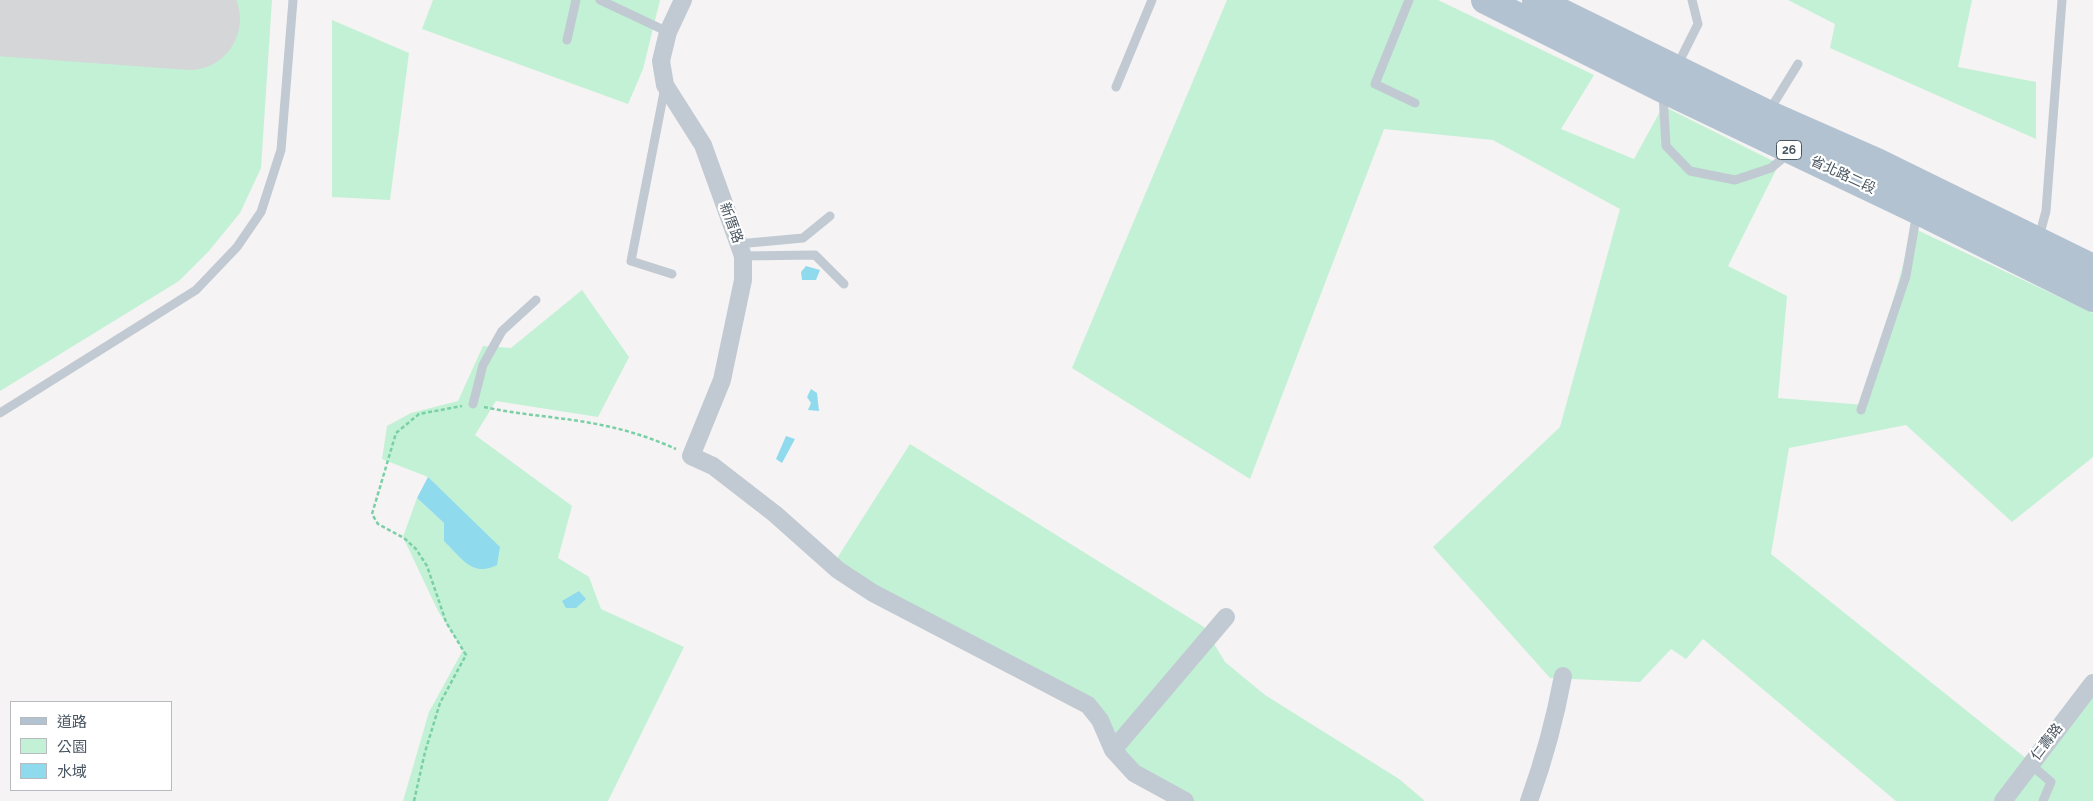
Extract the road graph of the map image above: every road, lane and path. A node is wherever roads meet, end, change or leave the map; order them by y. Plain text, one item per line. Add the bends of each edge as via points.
1 (293, 0) edge
2 (576, 0) edge
3 (600, 0) edge
4 (683, 0) edge
5 (1152, 0) edge
6 (1408, 0) edge
7 (1486, 0) edge
8 (1536, 0) edge
9 (1692, 0) edge
10 (2062, 0) edge
11 (668, 32) junction
12 (567, 40) dead end
13 (1798, 64) dead end
14 (1669, 79) junction
15 (665, 85) junction
16 (1116, 87) dead end
17 (1415, 103) dead end
18 (1768, 114) junction
19 (1791, 151) junction
20 (1917, 210) junction
21 (830, 216) dead end
22 (2037, 242) junction
23 (740, 250) junction
24 (2093, 268) edge
25 (672, 274) dead end
26 (844, 284) dead end
27 (2093, 298) edge
28 (536, 300) dead end
29 (473, 404) junction
30 (1861, 410) dead end
31 (0, 413) edge
32 (691, 456) junction
33 (1226, 617) dead end
34 (1563, 676) dead end
35 (2093, 683) edge
36 (1114, 750) junction
37 (2030, 764) junction
38 (414, 801) edge
39 (1185, 801) edge
40 (1529, 801) edge
41 (2003, 801) edge
42 (2044, 801) edge

1 - 31 lane via 281,150 261,212 237,247 196,290
2 - 12 lane
3 - 11 lane
4 - 11 street, 新厝路
5 - 16 lane
6 - 17 lane via 1375,84
7 - 14 main road, 省北路二段 / 26
8 - 14 main road, 省北路二段 / 26
9 - 14 lane via 1698,24
10 - 22 lane via 2046,211
11 - 15 street, 新厝路 via 661,61
13 - 18 lane
14 - 18 main road, 省北路二段 / 26
14 - 19 main road, 省北路二段 / 26
14 - 19 lane via 1666,146 1690,171 1734,180 1771,168
15 - 23 street, 新厝路 via 703,145
15 - 25 lane via 631,261
18 - 22 main road, 省北路二段 / 26 via 1877,162
19 - 20 main road, 省北路二段 / 26
20 - 27 main road, 省北路二段 / 26
20 - 30 lane via 1906,276
21 - 23 lane via 804,238
22 - 24 main road, 省北路二段 / 26
23 - 26 lane via 814,255
23 - 32 street, 新厝路 via 742,280 722,380
28 - 29 lane via 502,331 483,365
29 - 32 path via 516,414 606,426 657,441
29 - 38 path via 420,414 396,433 372,514 378,524 404,538 416,549 427,566 446,622 466,655 440,703
32 - 36 street via 713,466 775,514 838,570 873,592 1088,705 1100,720
33 - 36 street
34 - 40 street via 1547,747
35 - 37 street, 仁壽路
36 - 39 street via 1134,773
37 - 41 street, 仁壽路
37 - 42 lane via 2051,782

